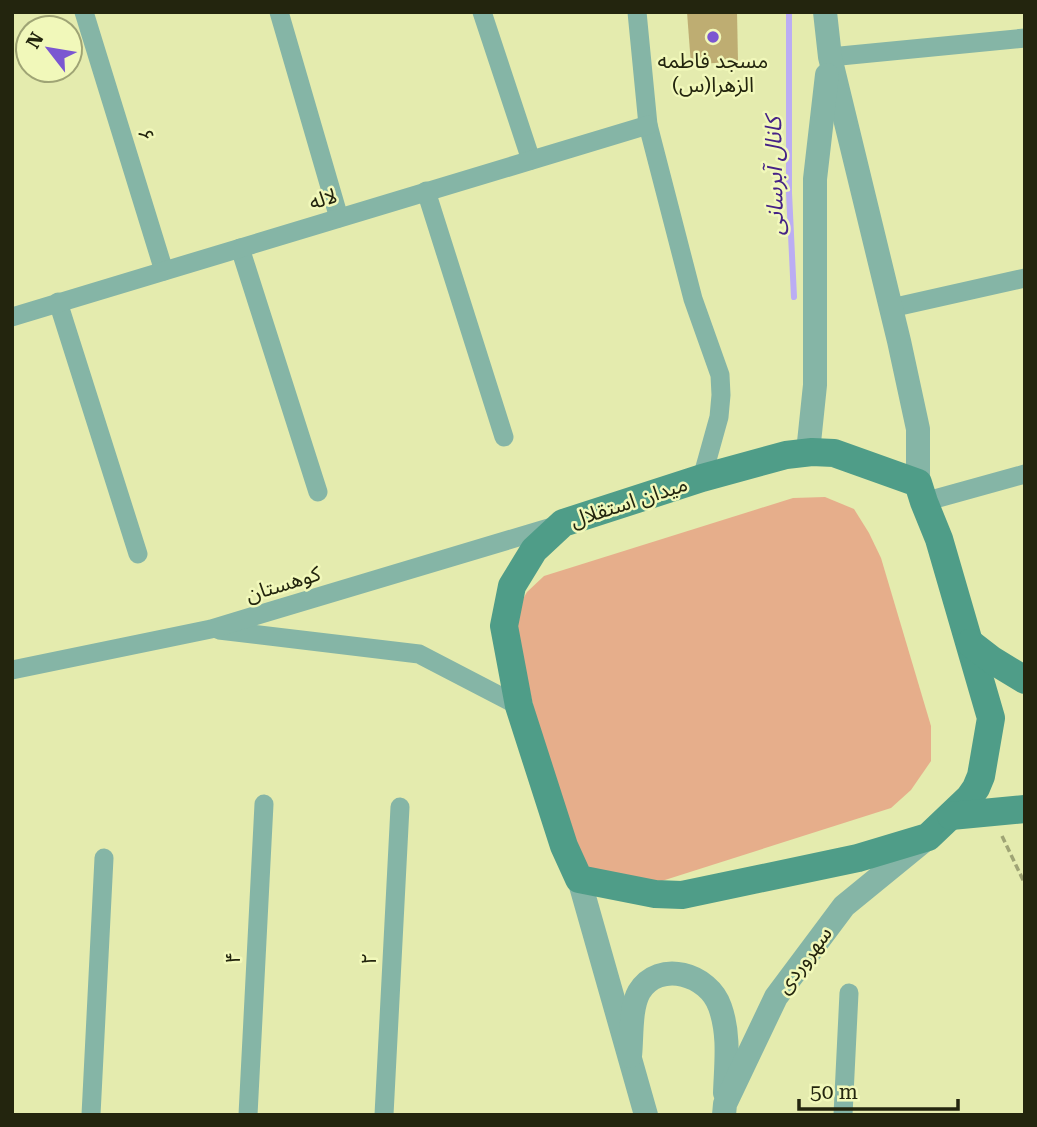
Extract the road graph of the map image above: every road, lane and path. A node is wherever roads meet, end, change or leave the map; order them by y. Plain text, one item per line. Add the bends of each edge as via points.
1 (84, 12) edge
2 (279, 12) edge
3 (482, 12) edge
4 (637, 12) edge
5 (825, 12) edge
6 (1025, 38) edge
7 (830, 57) junction
8 (648, 125) junction
9 (531, 160) junction
10 (426, 191) junction
11 (339, 218) junction
12 (240, 248) junction
13 (164, 271) junction
14 (1025, 278) edge
15 (58, 302) junction
16 (891, 308) junction
17 (12, 317) edge
18 (503, 437) dead end
19 (808, 452) junction
20 (1025, 474) edge
21 (702, 478) junction
22 (318, 492) dead end
23 (921, 492) junction
24 (563, 523) junction
25 (138, 554) dead end
26 (212, 629) junction
27 (970, 643) junction
28 (12, 670) edge
29 (1025, 680) edge
30 (519, 706) junction
31 (264, 804) dead end
32 (400, 807) dead end
33 (1025, 809) edge
34 (991, 812) junction
35 (951, 816) junction
36 (928, 838) junction
37 (104, 858) dead end
38 (579, 879) junction
39 (1025, 884) edge
40 (849, 993) dead end
41 (630, 1056) junction
42 (724, 1109) edge
43 (91, 1115) edge
44 (248, 1115) edge
45 (384, 1115) edge
46 (646, 1115) edge
47 (843, 1115) edge

1 - 13 street, ۶
2 - 11 street
3 - 9 street
4 - 8 street
5 - 7 street
6 - 7 street
7 - 16 street
7 - 19 street via 816,179 815,385
8 - 9 street, لاله
8 - 21 street via 693,299 720,375 719,417
9 - 10 street, لاله
10 - 11 street, لاله
10 - 18 street
11 - 12 street, لاله
12 - 13 street, لاله
12 - 22 street
13 - 15 street, لاله
14 - 16 street
15 - 17 street, لاله
15 - 25 street
16 - 23 street via 918,429
19 - 21 main road, میدان استقلال
19 - 23 main road, میدان استقلال via 834,453
20 - 23 street
21 - 24 main road, میدان استقلال
23 - 27 main road
24 - 26 street, کوهستان
24 - 30 main road, میدان استقلال via 534,550 512,586 503,626
26 - 28 street, کوهستان
26 - 30 street via 419,654
27 - 29 main road
27 - 35 main road via 990,718 981,776 969,798
30 - 38 main road, میدان استقلال
31 - 44 street, ۴
32 - 45 street, ۲
33 - 34 main road
34 - 35 main road
34 - 39 path
35 - 36 main road
36 - 38 main road via 858,858 682,895
36 - 42 street, سهروردی via 844,906 776,997
37 - 43 street
38 - 41 street
40 - 47 street
41 - 42 street via 634,1009 646,983 665,973 687,975 707,987 719,1004 726,1031
41 - 46 street

